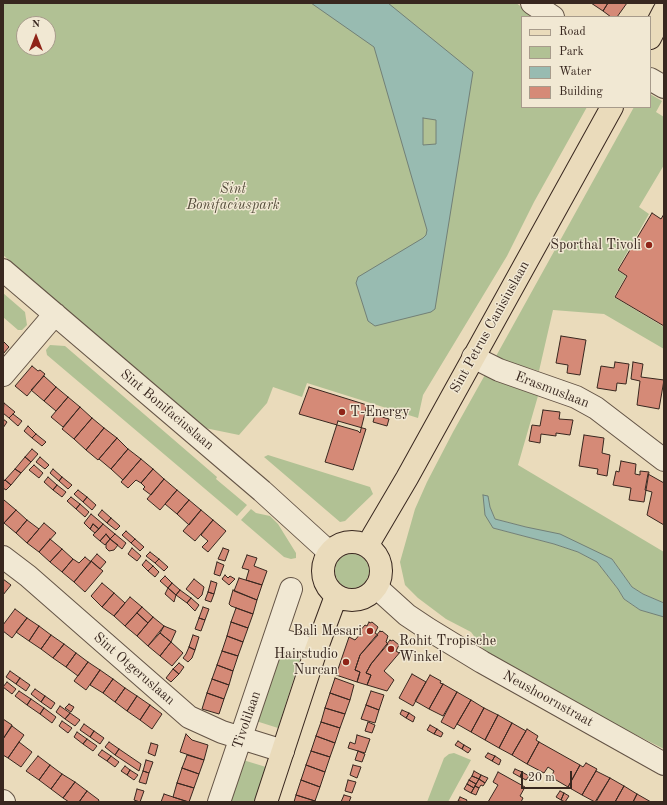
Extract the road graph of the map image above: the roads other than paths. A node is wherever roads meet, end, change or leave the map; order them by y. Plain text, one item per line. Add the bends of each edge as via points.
1 (532, 3) edge
2 (664, 11) edge
3 (552, 16) edge
4 (651, 36) edge
5 (651, 80) edge
6 (664, 88) edge
7 (611, 108) edge
8 (3, 270) edge
9 (55, 314) junction
10 (473, 357) junction
11 (3, 376) edge
12 (664, 460) edge
13 (367, 546) junction
14 (329, 552) junction
15 (3, 557) edge
16 (376, 587) junction
17 (291, 589) dead end
18 (336, 596) junction
19 (275, 638) junction
20 (316, 650) junction
21 (240, 738) junction
22 (283, 751) junction
23 (664, 764) edge
24 (219, 802) edge
25 (266, 802) edge

1 - 3 street
2 - 4 main road
5 - 6 street
7 - 10 main road, Sint Petrus Canisiuslaan
8 - 9 street, Sint Bonifaciuslaan
9 - 11 street
9 - 14 street, Sint Bonifaciuslaan via 262,491
10 - 12 street, Erasmuslaan via 499,370 576,397 596,408
10 - 13 main road, Sint Petrus Canisiuslaan
13 - 14 main road via 347,542 337,545
13 - 16 main road via 374,552 381,569
14 - 18 main road via 322,570 324,580
15 - 21 street, Sint Otgeruslaan via 189,717
16 - 18 main road via 370,594 358,599
16 - 23 street, Neushoornstraat via 407,615 482,662
17 - 19 street, Tivolilaan
18 - 20 main road
19 - 20 street
19 - 21 street, Tivolilaan
20 - 22 main road
21 - 22 street, Sint Otgeruslaan
21 - 24 street, Tivolilaan
22 - 25 main road

